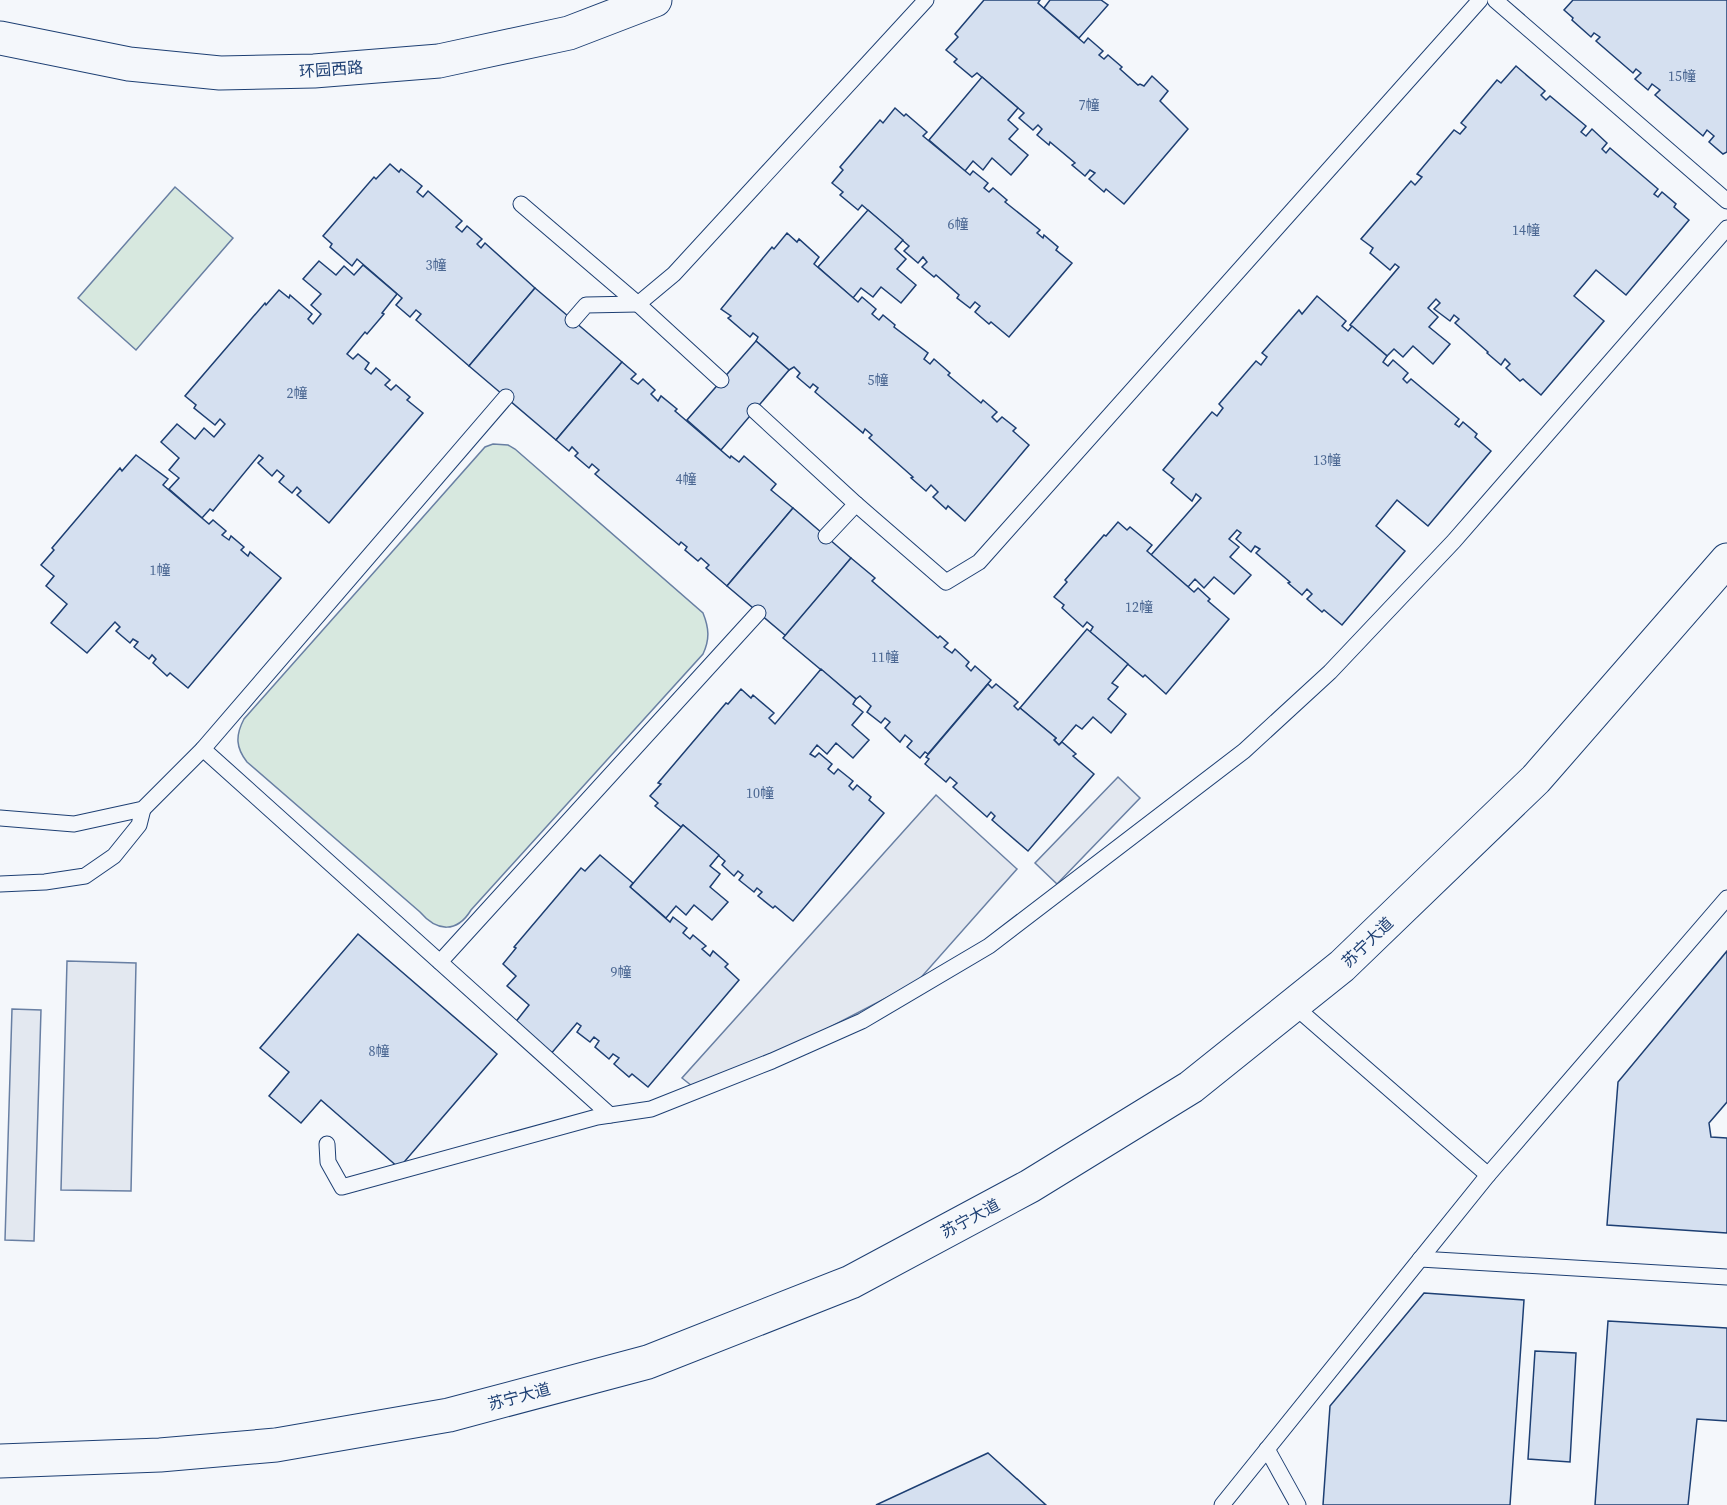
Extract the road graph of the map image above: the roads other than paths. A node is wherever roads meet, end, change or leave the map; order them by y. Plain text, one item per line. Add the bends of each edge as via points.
1 (655, 0) edge
2 (926, 0) edge
3 (1480, 0) edge
4 (1495, 0) edge
5 (0, 38) edge
6 (1727, 201) edge
7 (521, 204) dead end
8 (1727, 228) edge
9 (638, 304) junction
10 (573, 320) dead end
11 (721, 380) dead end
12 (506, 397) dead end
13 (755, 411) dead end
14 (856, 504) junction
15 (826, 536) dead end
16 (1727, 560) edge
17 (758, 613) dead end
18 (203, 749) junction
19 (143, 809) junction
20 (0, 818) edge
21 (0, 884) edge
22 (1727, 898) edge
23 (440, 962) junction
24 (1293, 1005) junction
25 (610, 1115) junction
26 (327, 1144) dead end
27 (1488, 1175) junction
28 (1419, 1259) junction
29 (1727, 1277) edge
30 (1267, 1449) junction
31 (0, 1461) edge
32 (1222, 1505) edge
33 (1298, 1505) edge

1 - 5 street, 环园西路 via 570,33 450,58 314,71 220,72 129,64
2 - 9 lane via 674,274
3 - 14 lane via 980,562 946,582
4 - 6 lane
7 - 9 lane
8 - 25 lane via 1454,542 1330,672 1244,751 989,946 862,1021 651,1109
9 - 10 lane via 586,305
9 - 11 lane
12 - 18 lane
13 - 14 lane
14 - 15 lane
16 - 24 street, 苏宁大道 via 1536,779 1342,966
17 - 23 lane
18 - 19 lane
18 - 23 lane
19 - 20 lane via 74,824
19 - 21 lane via 139,825 114,856 84,876
22 - 27 lane
23 - 25 lane
24 - 27 lane
24 - 31 street, 苏宁大道 via 1191,1087 1030,1186 852,1282 648,1362 449,1415 276,1445 160,1455
25 - 26 lane via 342,1187 328,1162
27 - 28 lane
28 - 29 lane
28 - 30 lane
30 - 32 lane
30 - 33 lane

